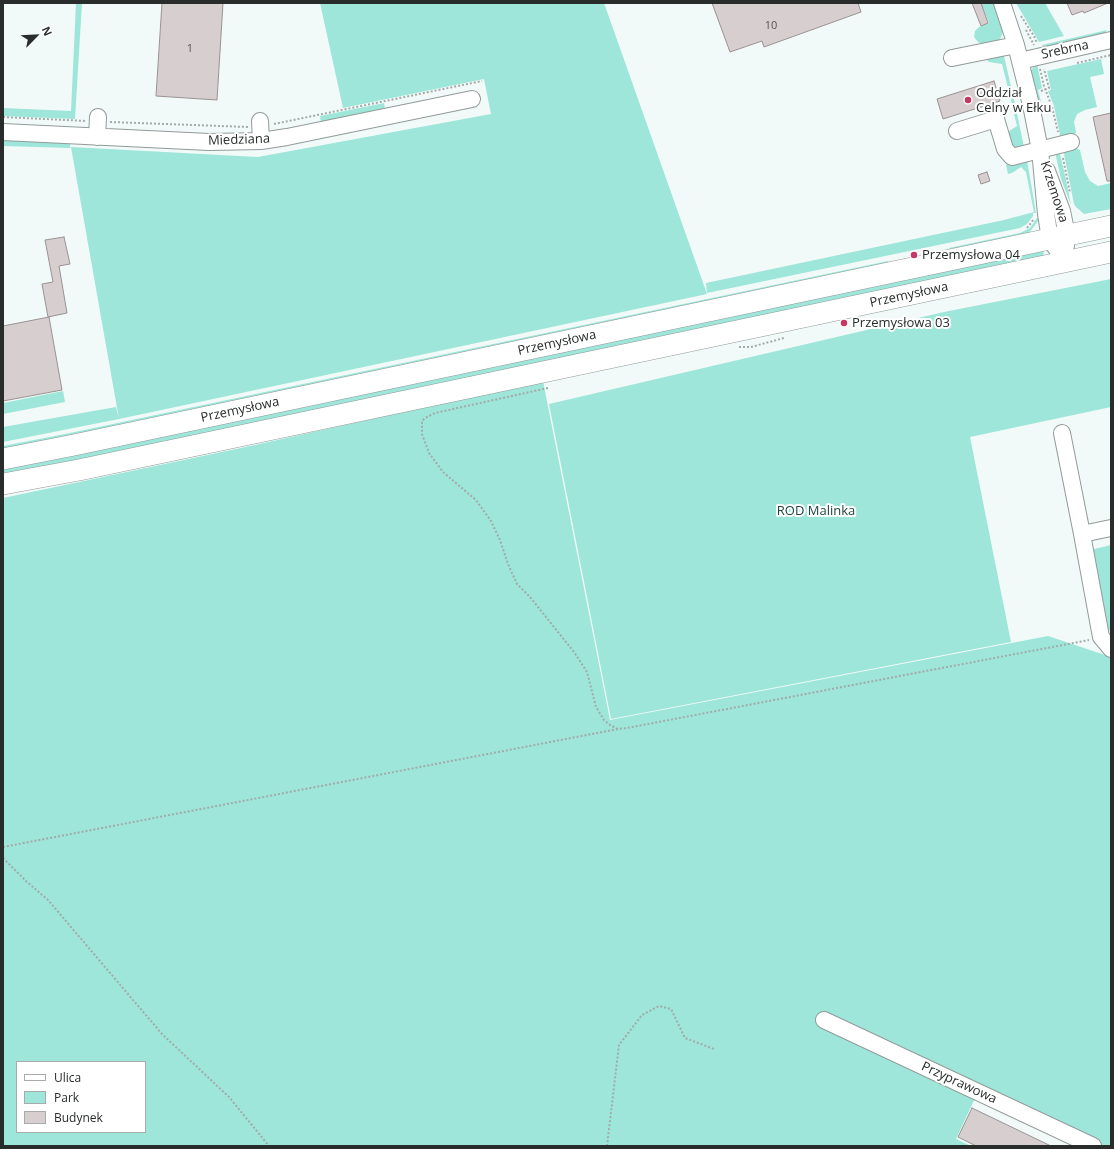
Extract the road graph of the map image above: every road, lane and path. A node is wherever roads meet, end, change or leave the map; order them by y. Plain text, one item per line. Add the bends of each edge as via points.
1 (1002, 3) edge
2 (1018, 11) dead end
3 (1025, 29) dead end
4 (1111, 40) edge
5 (1016, 45) junction
6 (1037, 50) junction
7 (952, 58) dead end
8 (1020, 61) junction
9 (482, 80) dead end
10 (472, 99) dead end
11 (3, 117) edge
12 (97, 125) junction
13 (260, 129) junction
14 (957, 131) dead end
15 (3, 132) edge
16 (1066, 144) junction
17 (1040, 150) junction
18 (1071, 195) dead end
19 (1111, 226) edge
20 (1059, 237) junction
21 (1111, 252) edge
22 (1065, 262) junction
23 (786, 338) dead end
24 (737, 347) dead end
25 (553, 386) dead end
26 (1062, 433) dead end
27 (3, 458) edge
28 (3, 484) edge
29 (1111, 528) edge
30 (1082, 534) junction
31 (1106, 643) edge
32 (618, 729) junction
33 (3, 847) edge
34 (3, 858) edge
35 (824, 1020) dead end
36 (714, 1050) dead end
37 (269, 1146) edge
38 (607, 1146) edge
39 (1093, 1146) edge

1 - 5 street, Krzemowa
2 - 6 path via 1034,36
3 - 6 path
4 - 6 street, Srebrna
5 - 7 street
5 - 8 street, Krzemowa
6 - 8 street, Srebrna
6 - 16 path via 1044,86
8 - 17 street, Krzemowa
9 - 13 path
10 - 13 street, Miedziana via 287,137
11 - 12 path
12 - 13 path
12 - 13 street, Miedziana via 208,142
12 - 15 street, Miedziana
14 - 17 street via 996,119 1005,149 1012,157
16 - 17 street
16 - 18 path
17 - 20 street, Krzemowa via 1062,211
19 - 20 main road, Przemysłowa
20 - 22 street, Krzemowa
20 - 27 main road, Przemysłowa
21 - 22 main road, Przemysłowa
22 - 28 main road, Przemysłowa via 86,469
23 - 24 path via 751,348
25 - 32 path via 435,413 422,421 422,434 429,453 443,472 476,500 491,521 517,584 574,652 587,672 596,707 604,720
26 - 30 street
29 - 30 street
30 - 31 street
31 - 32 path
32 - 33 path
34 - 37 path via 48,900 162,1034 229,1097
35 - 39 street, Przyprawowa
36 - 38 path via 685,1038 671,1009 659,1006 642,1015 619,1045

